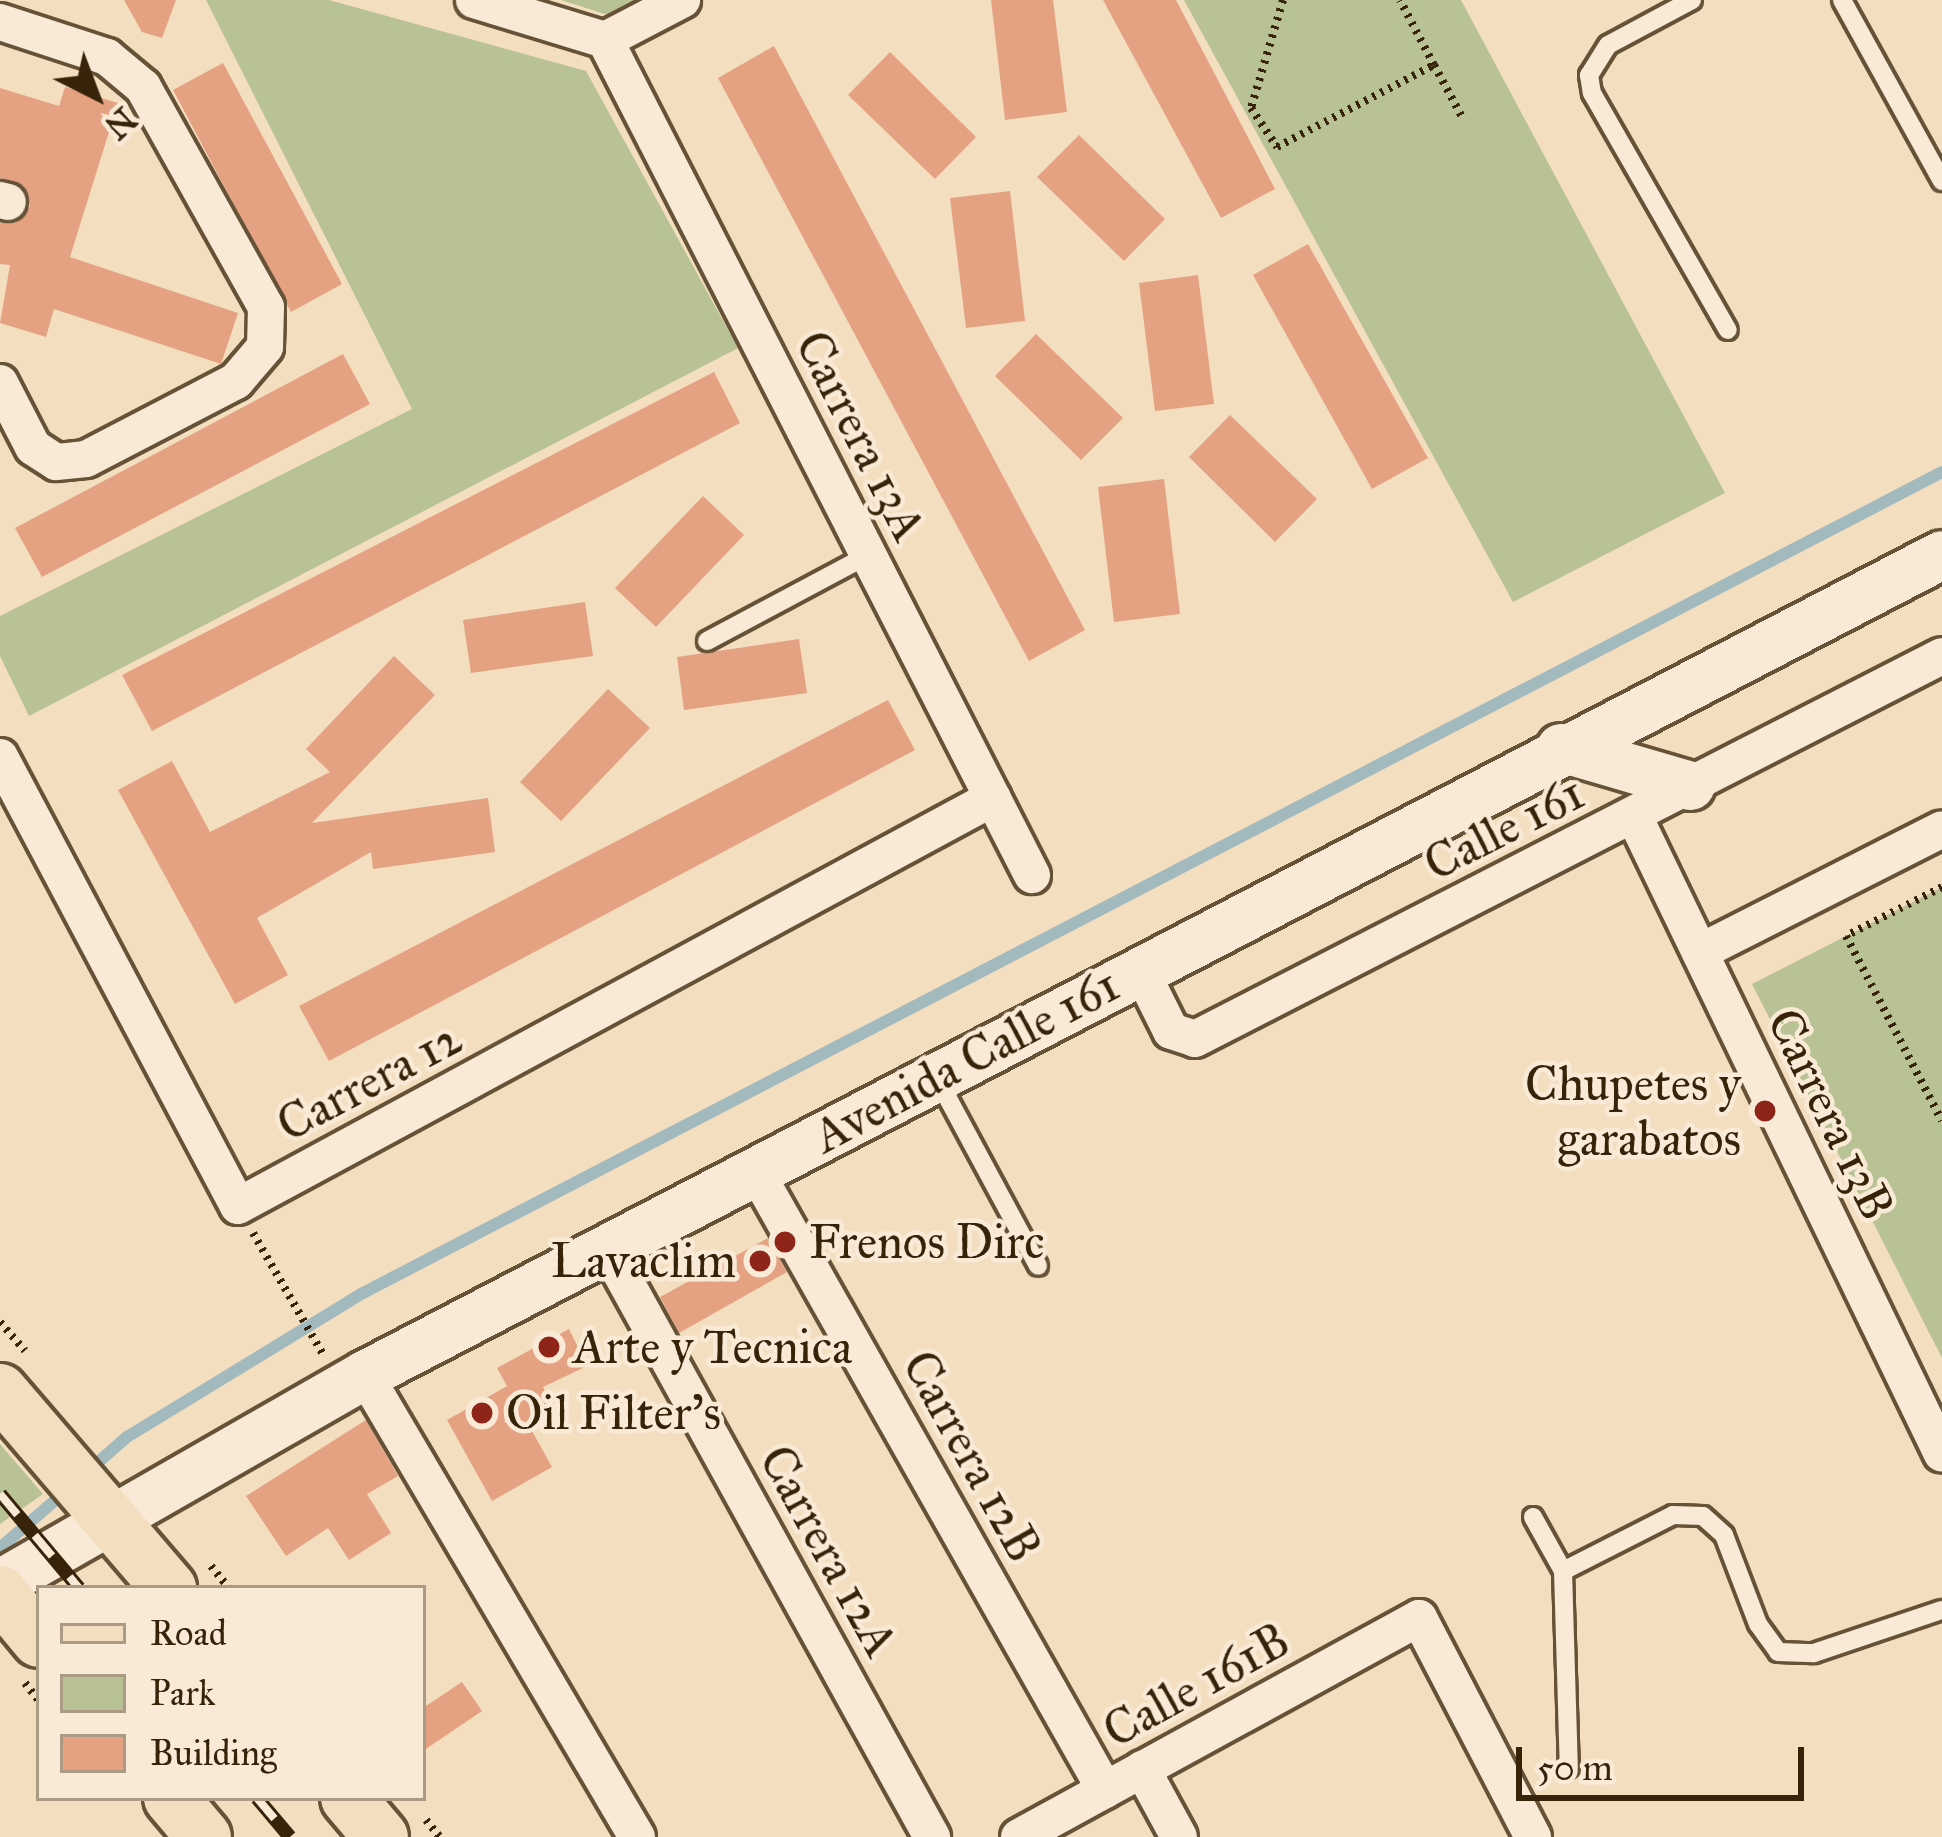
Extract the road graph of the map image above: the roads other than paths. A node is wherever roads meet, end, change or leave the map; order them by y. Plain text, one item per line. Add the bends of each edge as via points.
1 (474, 0) edge
2 (682, 0) edge
3 (1692, 0) edge
4 (1841, 0) edge
5 (0, 22) edge
6 (605, 40) junction
7 (1942, 181) edge
8 (1728, 330) dead end
9 (0, 383) edge
10 (868, 554) junction
11 (1942, 555) edge
12 (707, 641) dead end
13 (1942, 656) edge
14 (1561, 748) junction
15 (0, 757) edge
16 (1690, 786) junction
17 (993, 798) junction
18 (1634, 815) junction
19 (1942, 829) edge
20 (1032, 875) dead end
21 (1700, 952) junction
22 (1139, 968) junction
23 (936, 1076) junction
24 (755, 1170) junction
25 (607, 1248) junction
26 (1038, 1266) dead end
27 (354, 1382) junction
28 (0, 1391) edge
29 (1942, 1454) edge
30 (1533, 1517) dead end
31 (110, 1520) junction
32 (1563, 1571) junction
33 (0, 1583) edge
34 (166, 1585) edge
35 (0, 1593) edge
36 (1942, 1610) edge
37 (36, 1636) edge
38 (1569, 1768) dead end
39 (1142, 1769) junction
40 (1105, 1790) junction
41 (174, 1801) edge
42 (350, 1801) edge
43 (204, 1837) edge
44 (381, 1837) edge
45 (637, 1837) edge
46 (932, 1837) edge
47 (1018, 1837) edge
48 (1179, 1837) edge
49 (1533, 1837) edge

1 - 6 street
2 - 6 street
3 - 8 lane via 1608,45 1589,75
4 - 7 lane
5 - 9 street via 107,57 143,87 266,307 265,347 236,381 86,459 56,462 33,447
6 - 10 street, Carrera 13A
10 - 12 lane
10 - 17 street, Carrera 13A
11 - 14 main road, Avenida Calle 161
13 - 16 street, Calle 161
14 - 16 main road
14 - 22 main road, Avenida Calle 161
15 - 17 street, Carrera 12 via 238,1206
16 - 18 street, Calle 161
17 - 20 street, Carrera 13A
18 - 21 street, Carrera 13B
18 - 22 street, Calle 161 via 1195,1039 1171,1031
19 - 21 street
21 - 29 street, Carrera 13B
22 - 23 main road, Avenida Calle 161
23 - 24 main road, Avenida Calle 161
23 - 26 lane
24 - 25 main road, Avenida Calle 161
24 - 40 street, Carrera 12B
25 - 27 main road, Avenida Calle 161
25 - 46 street, Carrera 12A
27 - 31 main road, Avenida Calle 161
27 - 45 street
28 - 31 main road
30 - 32 lane
31 - 33 main road, Avenida Calle 161
31 - 34 main road
32 - 36 lane via 1673,1516 1703,1516 1724,1535 1758,1624 1778,1652 1814,1653
32 - 38 lane
35 - 37 main road
39 - 40 street, Calle 161B
39 - 48 street
39 - 49 street, Calle 161B via 1419,1618
40 - 47 street, Calle 161B
41 - 43 main road
42 - 44 main road

